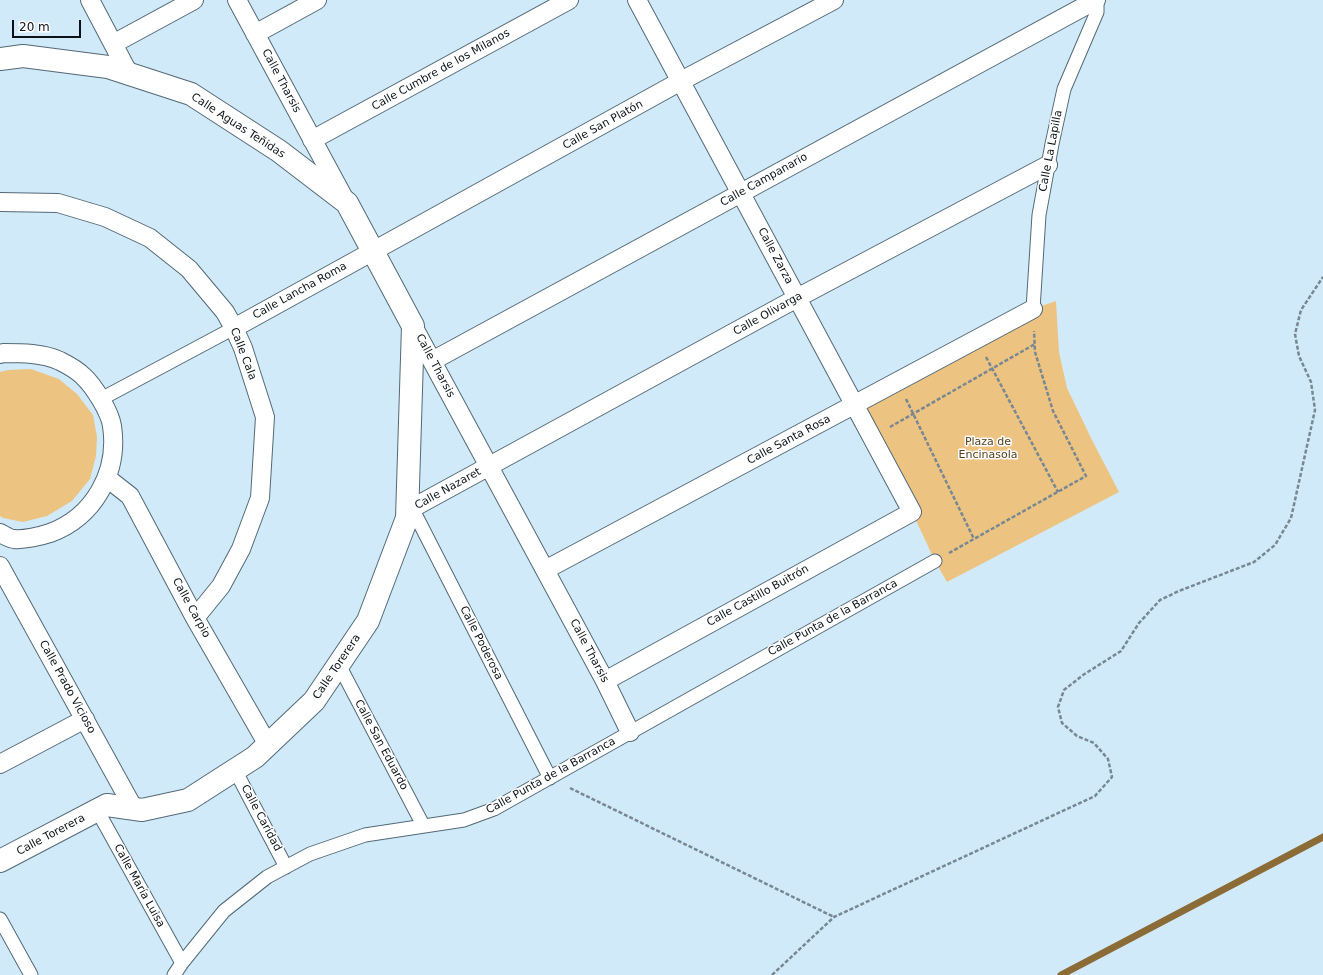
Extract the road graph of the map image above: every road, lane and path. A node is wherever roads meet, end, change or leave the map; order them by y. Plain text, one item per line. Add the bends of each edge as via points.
1 (90, 0) edge
2 (194, 0) edge
3 (237, 0) edge
4 (317, 0) edge
5 (569, 0) edge
6 (638, 0) edge
7 (834, 0) edge
8 (1097, 0) edge
9 (255, 34) junction
10 (113, 44) junction
11 (0, 59) edge
12 (129, 74) junction
13 (681, 81) junction
14 (312, 140) junction
15 (1048, 165) junction
16 (741, 193) junction
17 (0, 202) edge
18 (347, 203) junction
19 (373, 252) junction
20 (1323, 277) edge
21 (797, 298) junction
22 (1033, 309) junction
23 (413, 326) junction
24 (234, 328) junction
25 (977, 340) junction
26 (1035, 344) junction
27 (1, 351) edge
28 (432, 361) junction
29 (897, 382) junction
30 (101, 399) junction
31 (855, 405) junction
32 (872, 437) junction
33 (489, 466) junction
34 (107, 478) junction
35 (1058, 492) junction
36 (410, 510) junction
37 (912, 512) joint
38 (0, 533) edge
39 (974, 539) junction
40 (935, 561) joint
41 (0, 566) edge
42 (545, 570) junction
43 (195, 618) junction
44 (339, 665) junction
45 (605, 681) junction
46 (85, 719) junction
47 (630, 732) junction
48 (268, 745) junction
49 (0, 764) edge
50 (235, 770) junction
51 (550, 778) junction
52 (134, 809) junction
53 (97, 810) junction
54 (424, 825) junction
55 (0, 861) edge
56 (286, 867) junction
57 (834, 917) junction
58 (0, 919) edge
59 (182, 963) junction
60 (31, 975) edge
61 (174, 975) edge
62 (772, 975) edge

1 - 10 street
2 - 10 street
3 - 9 street, Calle Tharsis
4 - 9 street
5 - 14 street, Calle Cumbre de los Milanos
6 - 13 street, Calle Zarza
7 - 13 street, Calle San Platón
8 - 15 street, Calle La Lapilla via 1096,12 1064,88
8 - 16 street, Calle Campanario
9 - 14 street, Calle Tharsis
10 - 12 street
11 - 12 street, Calle Aguas Teñidas via 23,56 108,67
12 - 18 street, Calle Aguas Teñidas via 191,94 279,151
13 - 16 street, Calle Zarza
13 - 19 street, Calle San Platón
14 - 18 street, Calle Tharsis
15 - 21 street, Calle Olivarga
15 - 22 street, Calle La Lapilla via 1039,215
16 - 21 street, Calle Zarza
16 - 28 street, Calle Campanario
17 - 24 street, Calle Cala via 58,203 105,217 150,238 189,269 225,312
18 - 19 street, Calle Tharsis
19 - 23 street, Calle Tharsis
19 - 24 street, Calle Lancha Roma
20 - 57 path via 1300,310 1295,334 1299,356 1311,382 1315,410 1291,518 1275,545 1254,562 1160,600 1139,623 1121,651 1064,690 1058,707 1062,723 1077,736 1094,743 1108,759 1112,777 1095,796
21 - 31 street, Calle Zarza
21 - 33 street, Calle Olivarga
22 - 25 street, Calle Santa Rosa
22 - 26 path
23 - 28 street, Calle Tharsis
23 - 36 street, Calle Torerera
24 - 30 street, Calle Lancha Roma
24 - 43 street, Calle Cala via 265,418 260,498 241,549 221,586
25 - 29 street, Calle Santa Rosa
25 - 35 path
26 - 32 path
26 - 35 path via 1035,352 1053,411 1086,476
27 - 30 street via 34,354 60,361 83,376
28 - 33 street, Calle Tharsis
29 - 31 street, Calle Santa Rosa
29 - 39 path
30 - 34 street via 112,425 113,454
31 - 32 street, Calle Zarza
31 - 42 street, Calle Santa Rosa
32 - 37 street, Calle Zarza
33 - 36 street, Calle Nazaret
33 - 42 street, Calle Tharsis
34 - 38 street via 96,498 82,514 61,529 40,536 14,539
34 - 43 street, Calle Carpio via 130,496
35 - 39 path
36 - 44 street, Calle Torerera via 368,622
36 - 51 street, Calle Poderosa
37 - 45 street, Calle Castillo Buitrón
39 - 40 path
40 - 47 street, Calle Punta de la Barranca
41 - 46 street, Calle Prado Vicioso
42 - 45 street, Calle Tharsis
43 - 48 street, Calle Carpio
44 - 48 street, Calle Torerera via 314,701
44 - 54 street, Calle San Eduardo
45 - 47 street, Calle Tharsis
46 - 49 street
46 - 52 street, Calle Prado Vicioso
47 - 51 street, Calle Punta de la Barranca
48 - 50 street, Calle Torerera
50 - 52 street, Calle Torerera via 188,800 142,810
50 - 56 street, Calle Caridad
51 - 54 street, Calle Punta de la Barranca via 494,809 464,820
51 - 57 path
52 - 53 street, Calle Torerera via 107,804
53 - 55 street, Calle Torerera
53 - 59 street, Calle María Luisa
54 - 56 street, Calle Punta de la Barranca via 365,834 310,854
56 - 59 street, Calle Punta de la Barranca via 267,877 224,911
57 - 62 path
58 - 60 street
59 - 61 street, Calle Punta de la Barranca

